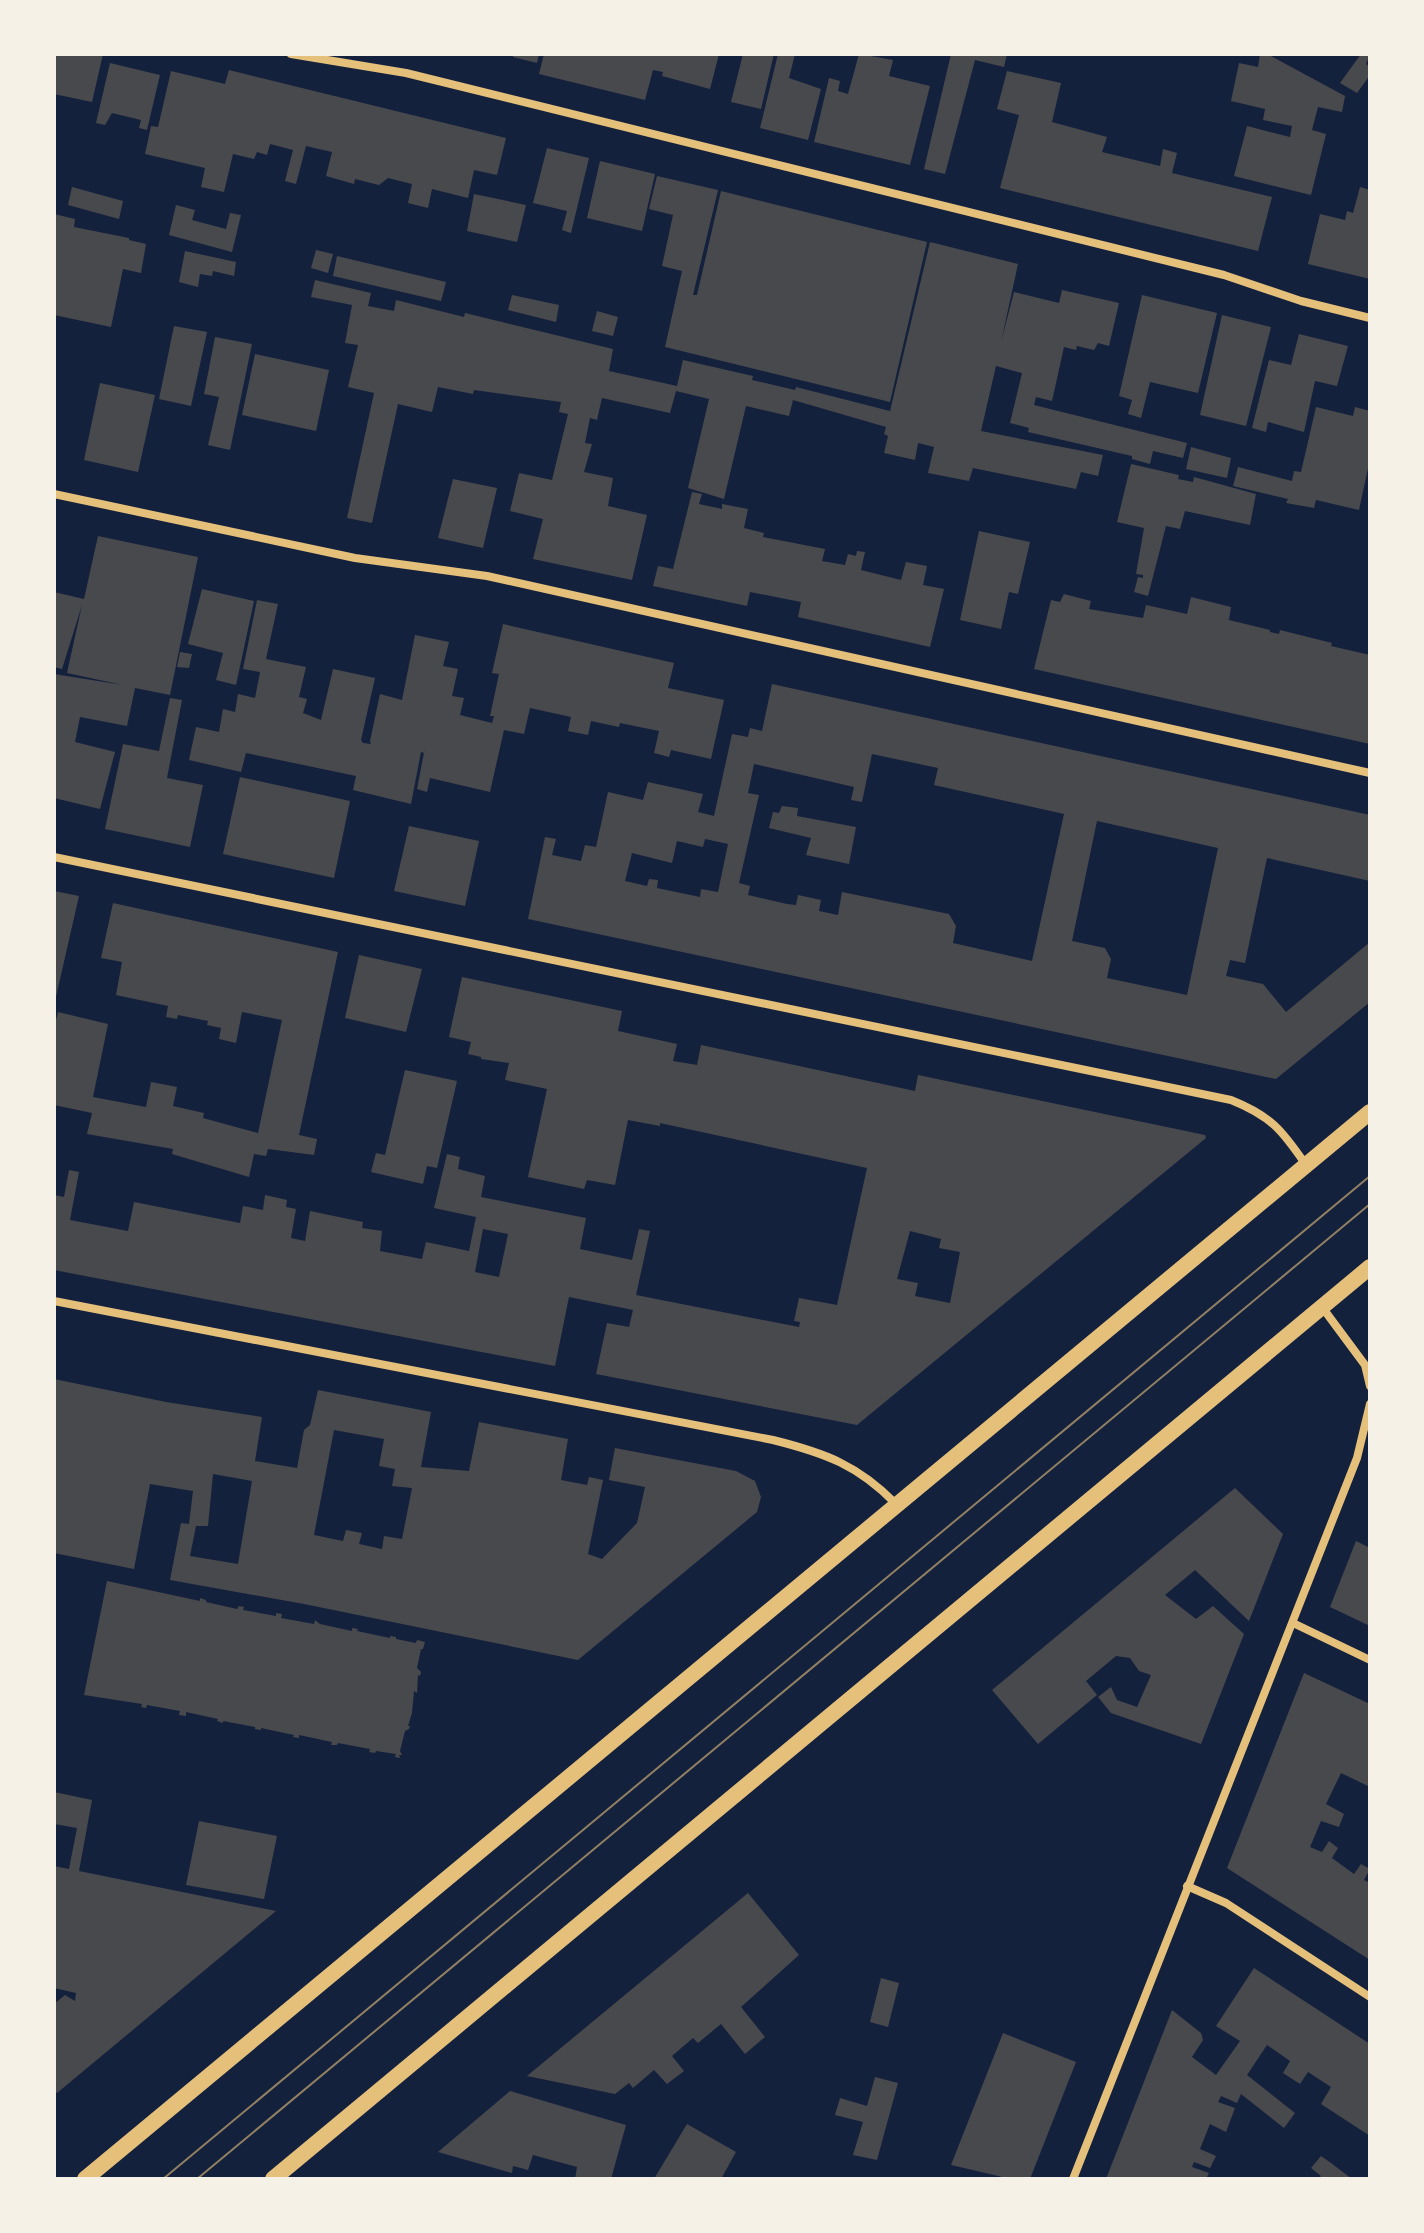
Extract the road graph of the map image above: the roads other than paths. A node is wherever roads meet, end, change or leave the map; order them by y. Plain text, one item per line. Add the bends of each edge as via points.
1 (291, 54) edge
2 (340, 58) edge
3 (1370, 318) edge
4 (54, 494) edge
5 (1370, 773) edge
6 (54, 857) edge
7 (1370, 1112) edge
8 (1306, 1165) junction
9 (1370, 1267) edge
10 (54, 1301) edge
11 (1322, 1307) junction
12 (1370, 1386) edge
13 (1370, 1404) edge
14 (896, 1504) junction
15 (1293, 1623) junction
16 (1370, 1660) edge
17 (1187, 1886) junction
18 (1370, 1997) edge
19 (85, 2179) edge
20 (273, 2179) edge
21 (1073, 2179) edge

1 - 2 street
2 - 3 street via 1224,275
4 - 5 street via 355,558 487,576
6 - 8 street via 1231,1100 1256,1110 1282,1130
7 - 8 main road
8 - 14 main road
9 - 11 main road
10 - 14 street via 773,1440 857,1469
11 - 12 street via 1365,1365
11 - 20 main road
13 - 15 street via 1357,1458
14 - 19 main road
15 - 16 street
15 - 17 street
17 - 18 street via 1226,1903
17 - 21 street

